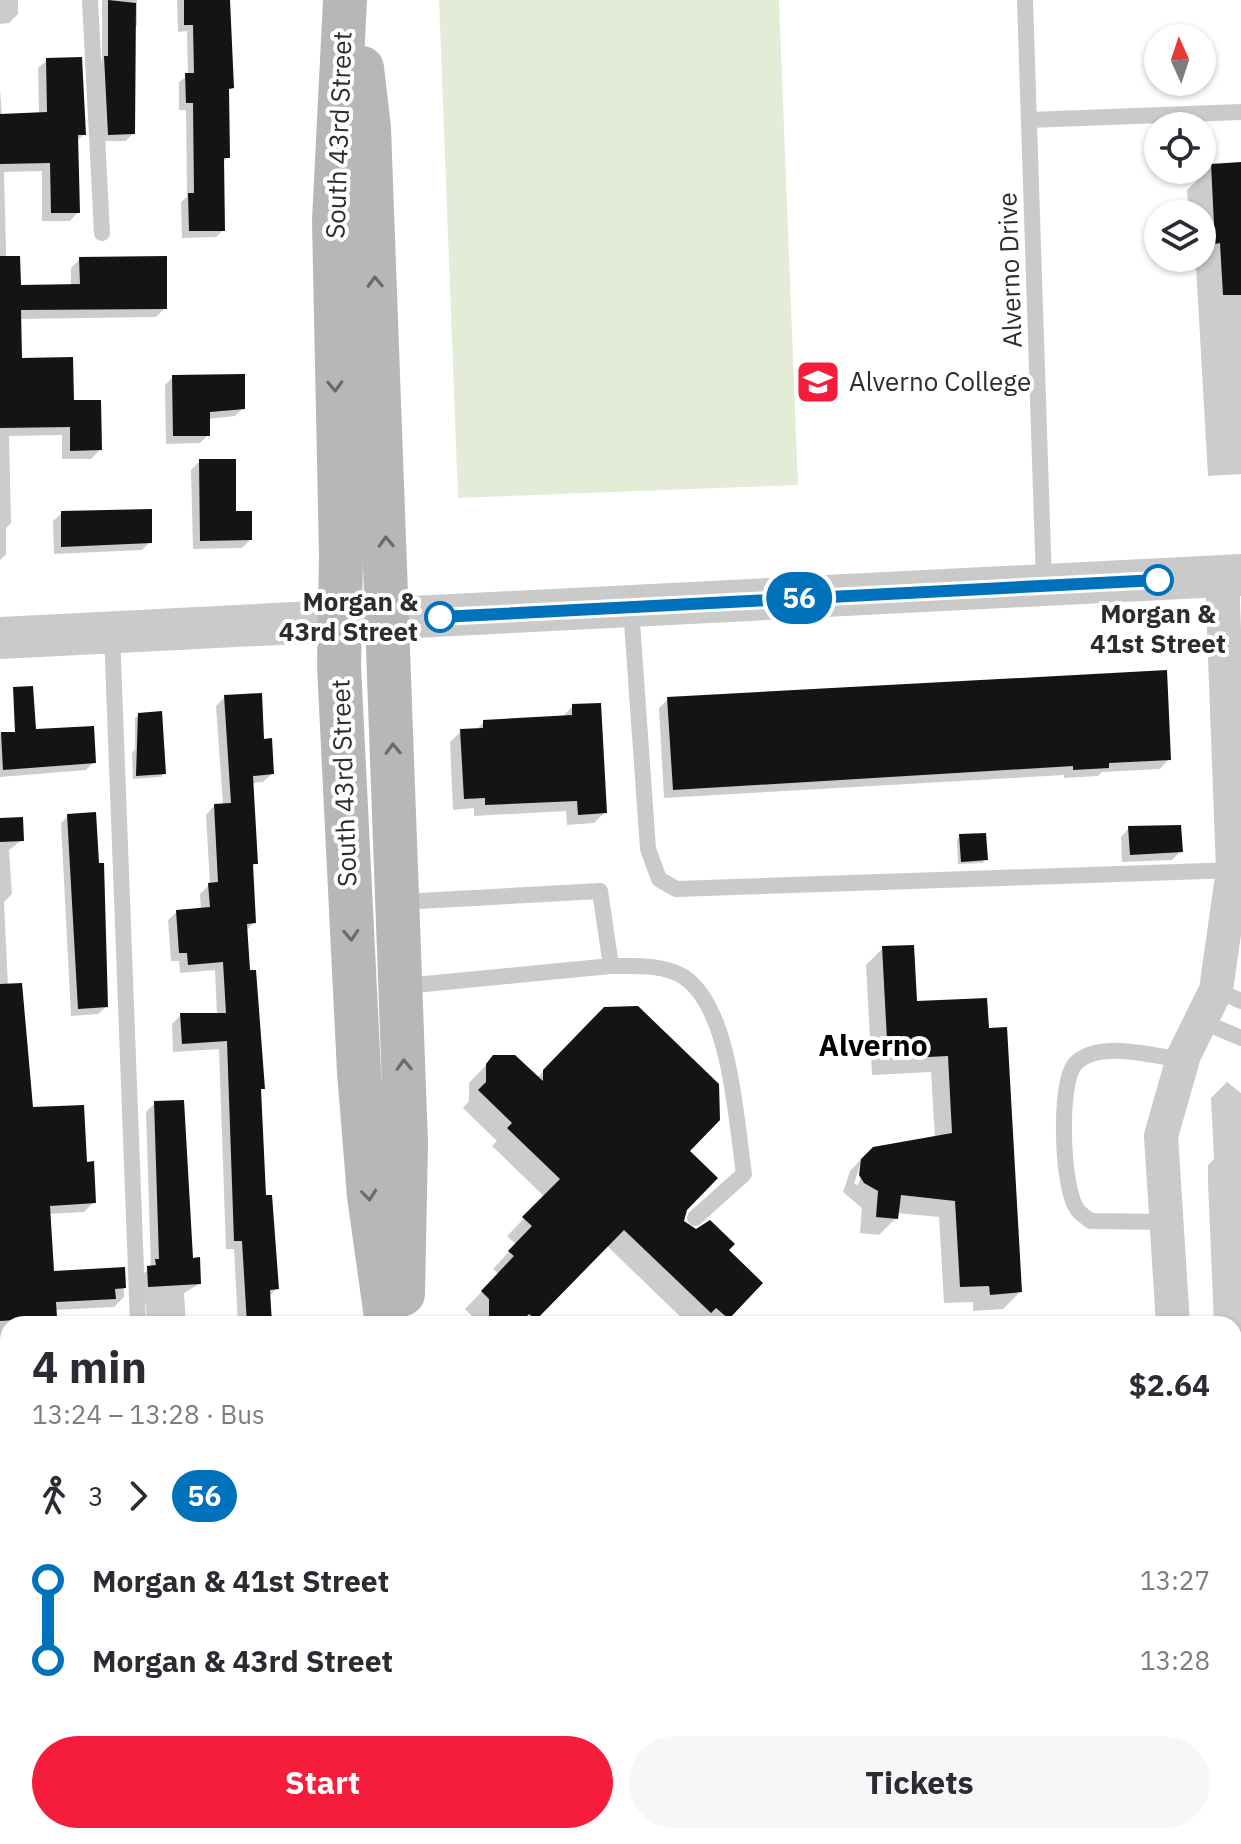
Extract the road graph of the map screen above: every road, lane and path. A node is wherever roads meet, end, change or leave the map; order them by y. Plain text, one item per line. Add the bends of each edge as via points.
1 (90, 0) edge
2 (345, 0) edge
3 (354, 0) edge
4 (1025, 0) edge
5 (1241, 112) edge
6 (1029, 120) junction
7 (102, 233) dead end
8 (1232, 576) edge
9 (1044, 585) junction
10 (631, 607) junction
11 (389, 620) junction
12 (340, 623) junction
13 (112, 631) junction
14 (0, 638) edge
15 (396, 827) junction
16 (345, 830) junction
17 (1237, 870) edge
18 (399, 902) junction
19 (611, 966) junction
20 (401, 986) junction
21 (1229, 995) edge
22 (1201, 1021) junction
23 (1241, 1038) edge
24 (1183, 1060) junction
25 (695, 1218) dead end
26 (1166, 1222) junction
27 (138, 1316) edge
28 (386, 1316) edge
29 (402, 1316) edge
30 (1172, 1316) edge

1 - 7 lane
2 -> 12 main road, South 43rd Street via 334,221
11 -> 3 main road, South 43rd Street via 369,128
4 - 6 lane, Alverno Drive
5 - 6 lane
6 - 9 lane, Alverno Drive
8 - 9 street
8 - 17 street
9 - 10 street
10 - 11 street
10 - 17 lane via 648,849 659,879 676,889
11 - 12 street
15 -> 11 main road, South 43rd Street
12 - 13 street
12 - 16 main road, South 43rd Street
13 - 14 street
13 - 27 lane
15 - 16 main road
15 - 18 main road, South 43rd Street
16 -> 28 main road, South 43rd Street via 368,1181
17 - 21 street
18 - 19 lane via 600,891
18 - 20 main road, South 43rd Street
19 - 20 lane
19 - 25 lane via 647,966 682,975 704,994 716,1025 730,1075 744,1174
29 -> 20 main road, South 43rd Street via 407,1163
21 - 22 street
22 - 23 lane
22 - 24 street
24 - 26 street via 1161,1136
24 - 26 lane via 1100,1051 1075,1064 1064,1093 1068,1180 1076,1208 1091,1221
26 - 30 street

